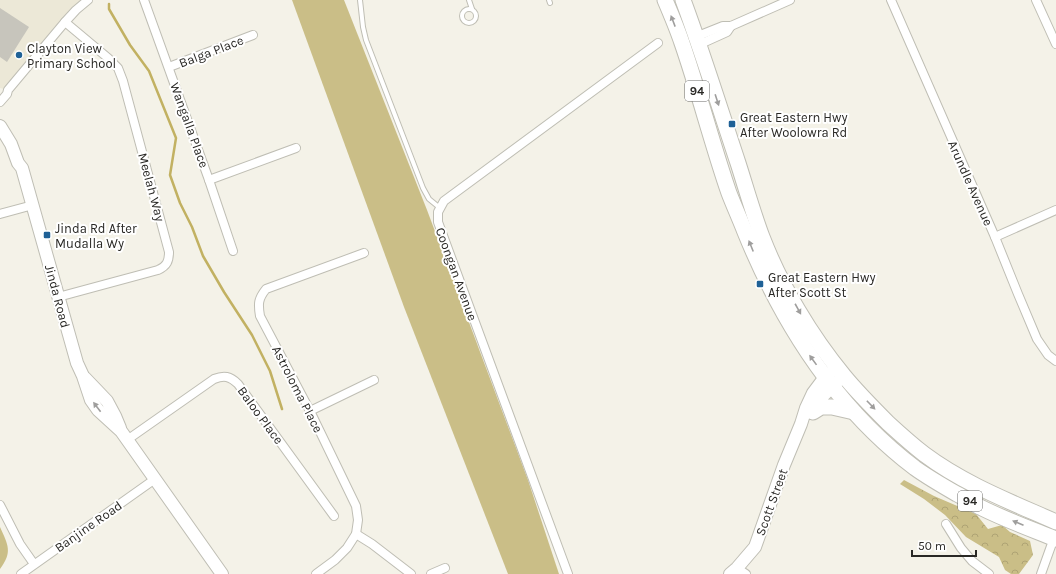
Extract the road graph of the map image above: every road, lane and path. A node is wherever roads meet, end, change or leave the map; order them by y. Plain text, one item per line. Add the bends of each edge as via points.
1 (88, 0) edge
2 (144, 0) edge
3 (360, 0) edge
4 (469, 0) edge
5 (665, 0) edge
6 (683, 0) edge
7 (790, 0) edge
8 (891, 0) edge
9 (1036, 0) edge
10 (472, 9) dead end
11 (65, 22) junction
12 (253, 35) dead end
13 (698, 41) junction
14 (658, 43) dead end
15 (1056, 44) edge
16 (683, 47) junction
17 (168, 67) junction
18 (8, 90) junction
19 (0, 96) edge
20 (0, 102) edge
21 (0, 115) edge
22 (0, 126) edge
23 (296, 148) dead end
24 (22, 168) junction
25 (209, 180) junction
26 (33, 205) junction
27 (440, 208) junction
28 (1056, 210) edge
29 (0, 214) edge
30 (995, 237) junction
31 (234, 251) dead end
32 (364, 253) dead end
33 (58, 297) junction
34 (1056, 361) edge
35 (841, 372) junction
36 (374, 380) dead end
37 (829, 381) junction
38 (310, 411) junction
39 (813, 412) junction
40 (854, 412) junction
41 (801, 424) junction
42 (124, 435) junction
43 (155, 479) junction
44 (0, 505) edge
45 (334, 516) dead end
46 (1056, 522) edge
47 (946, 524) dead end
48 (356, 534) junction
49 (1055, 536) edge
50 (34, 564) junction
51 (445, 568) dead end
52 (738, 572) edge
53 (21, 574) edge
54 (222, 574) edge
55 (316, 574) edge
56 (411, 574) edge
57 (431, 574) edge
58 (568, 574) edge
59 (989, 574) edge
60 (1041, 574) edge

1 - 11 street
2 - 17 street, Wangalla Place
3 - 27 lane via 366,40 420,181 427,197
4 - 10 lane
16 -> 5 highway, 94
6 - 13 highway, 94
7 - 13 street via 731,26 723,26
8 - 30 street, Arundle Avenue
9 - 15 street
11 - 18 street
11 - 33 street, Meelah Way via 118,68 170,252 163,268
12 - 17 street, Balga Place
13 - 16 street
13 -> 35 highway, 94 via 762,237 804,319
14 - 27 street, Coongan Avenue via 444,201
37 -> 16 highway, 94 via 786,317 754,255 730,195
17 - 25 street, Wangalla Place
18 - 19 street
18 - 20 street
21 - 24 street, Jinda Road via 14,135 23,159
22 - 24 street, Jinda Road
23 - 25 street
24 - 26 street, Jinda Road
25 - 31 street, Wangalla Place
26 - 29 street
26 - 33 street, Jinda Road
27 - 58 street, Coongan Avenue via 438,222
28 - 30 street
30 - 34 street, Arundle Avenue via 1037,339 1048,355
32 - 38 street, Astroloma Place via 266,289 261,296 258,305 260,316
33 - 42 street, Jinda Road via 76,363 83,376 107,401
35 - 37 street, Scott Street
35 -> 46 highway, 94 via 873,408 907,440 947,470
36 - 38 street
37 - 39 street, Scott Street
37 - 40 highway, 94
37 - 41 street, Scott Street via 813,393
38 - 48 street, Astroloma Place via 356,506
39 - 40 highway via 821,407 832,407
39 - 41 street, Scott Street
49 -> 40 highway, 94 via 982,508 916,469 876,435
41 - 52 street, Scott Street via 755,547
42 - 43 street, Jinda Road
42 - 45 street, Baloo Place via 214,379 233,379
43 - 50 street, Banjine Road
43 - 54 street, Jinda Road
44 - 50 street via 20,544
47 - 59 street via 972,561
48 - 55 street via 335,560
48 - 56 street
49 - 60 street
50 - 53 street, Banjine Road
51 - 57 street

